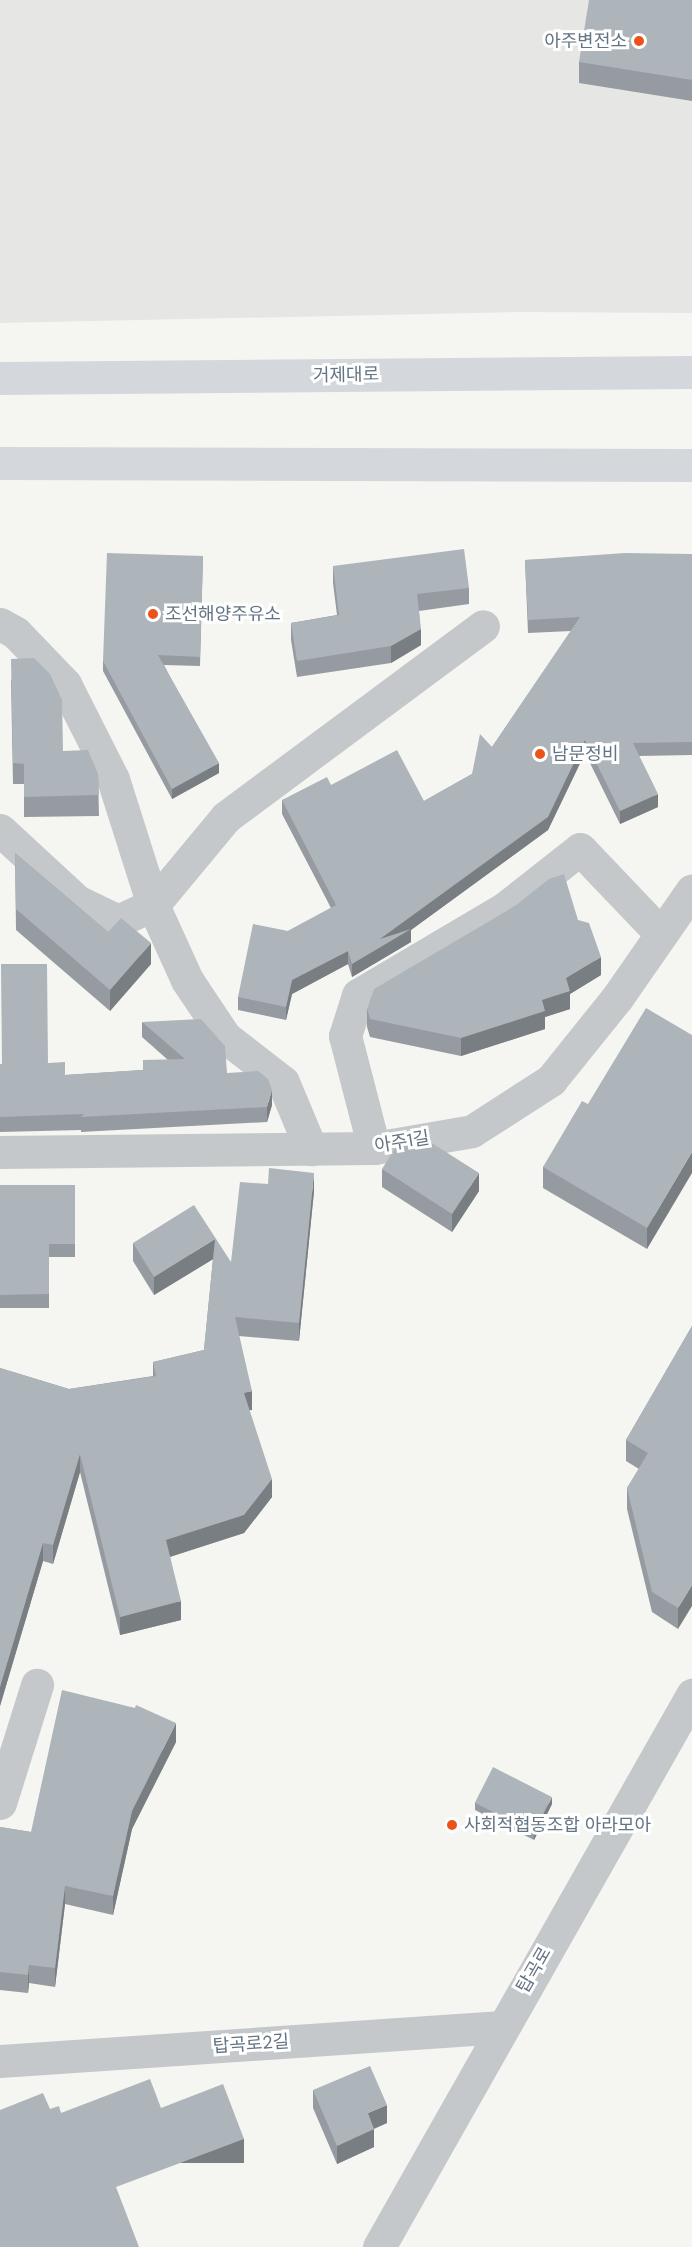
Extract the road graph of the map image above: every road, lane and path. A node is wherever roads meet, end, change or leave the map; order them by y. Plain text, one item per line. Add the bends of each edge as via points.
1 (692, 372) edge
2 (0, 378) edge
3 (0, 463) edge
4 (692, 465) edge
5 (0, 624) edge
6 (483, 626) dead end
7 (0, 830) edge
8 (692, 890) edge
9 (153, 905) junction
10 (662, 934) junction
11 (374, 1148) junction
12 (312, 1149) junction
13 (0, 1152) edge
14 (37, 1685) dead end
15 (692, 1695) edge
16 (0, 1803) edge
17 (502, 2027) junction
18 (0, 2061) edge
19 (379, 2247) edge

1 - 2 highway, 거제대로
3 - 4 highway
5 - 9 street via 16,633 65,684 113,779
6 - 9 street via 226,817
7 - 9 street via 77,901 118,921
8 - 10 street, 아주1길
9 - 12 street via 187,980 225,1037 283,1082
10 - 11 street, 아주1길 via 551,1080 472,1131
10 - 11 street via 580,849 505,908 358,995 345,1036
11 - 12 street, 아주1길
12 - 13 street, 아주1길
14 - 16 street
15 - 17 street, 탑곡로
17 - 18 street, 탑곡로2길
17 - 19 street, 탑곡로

